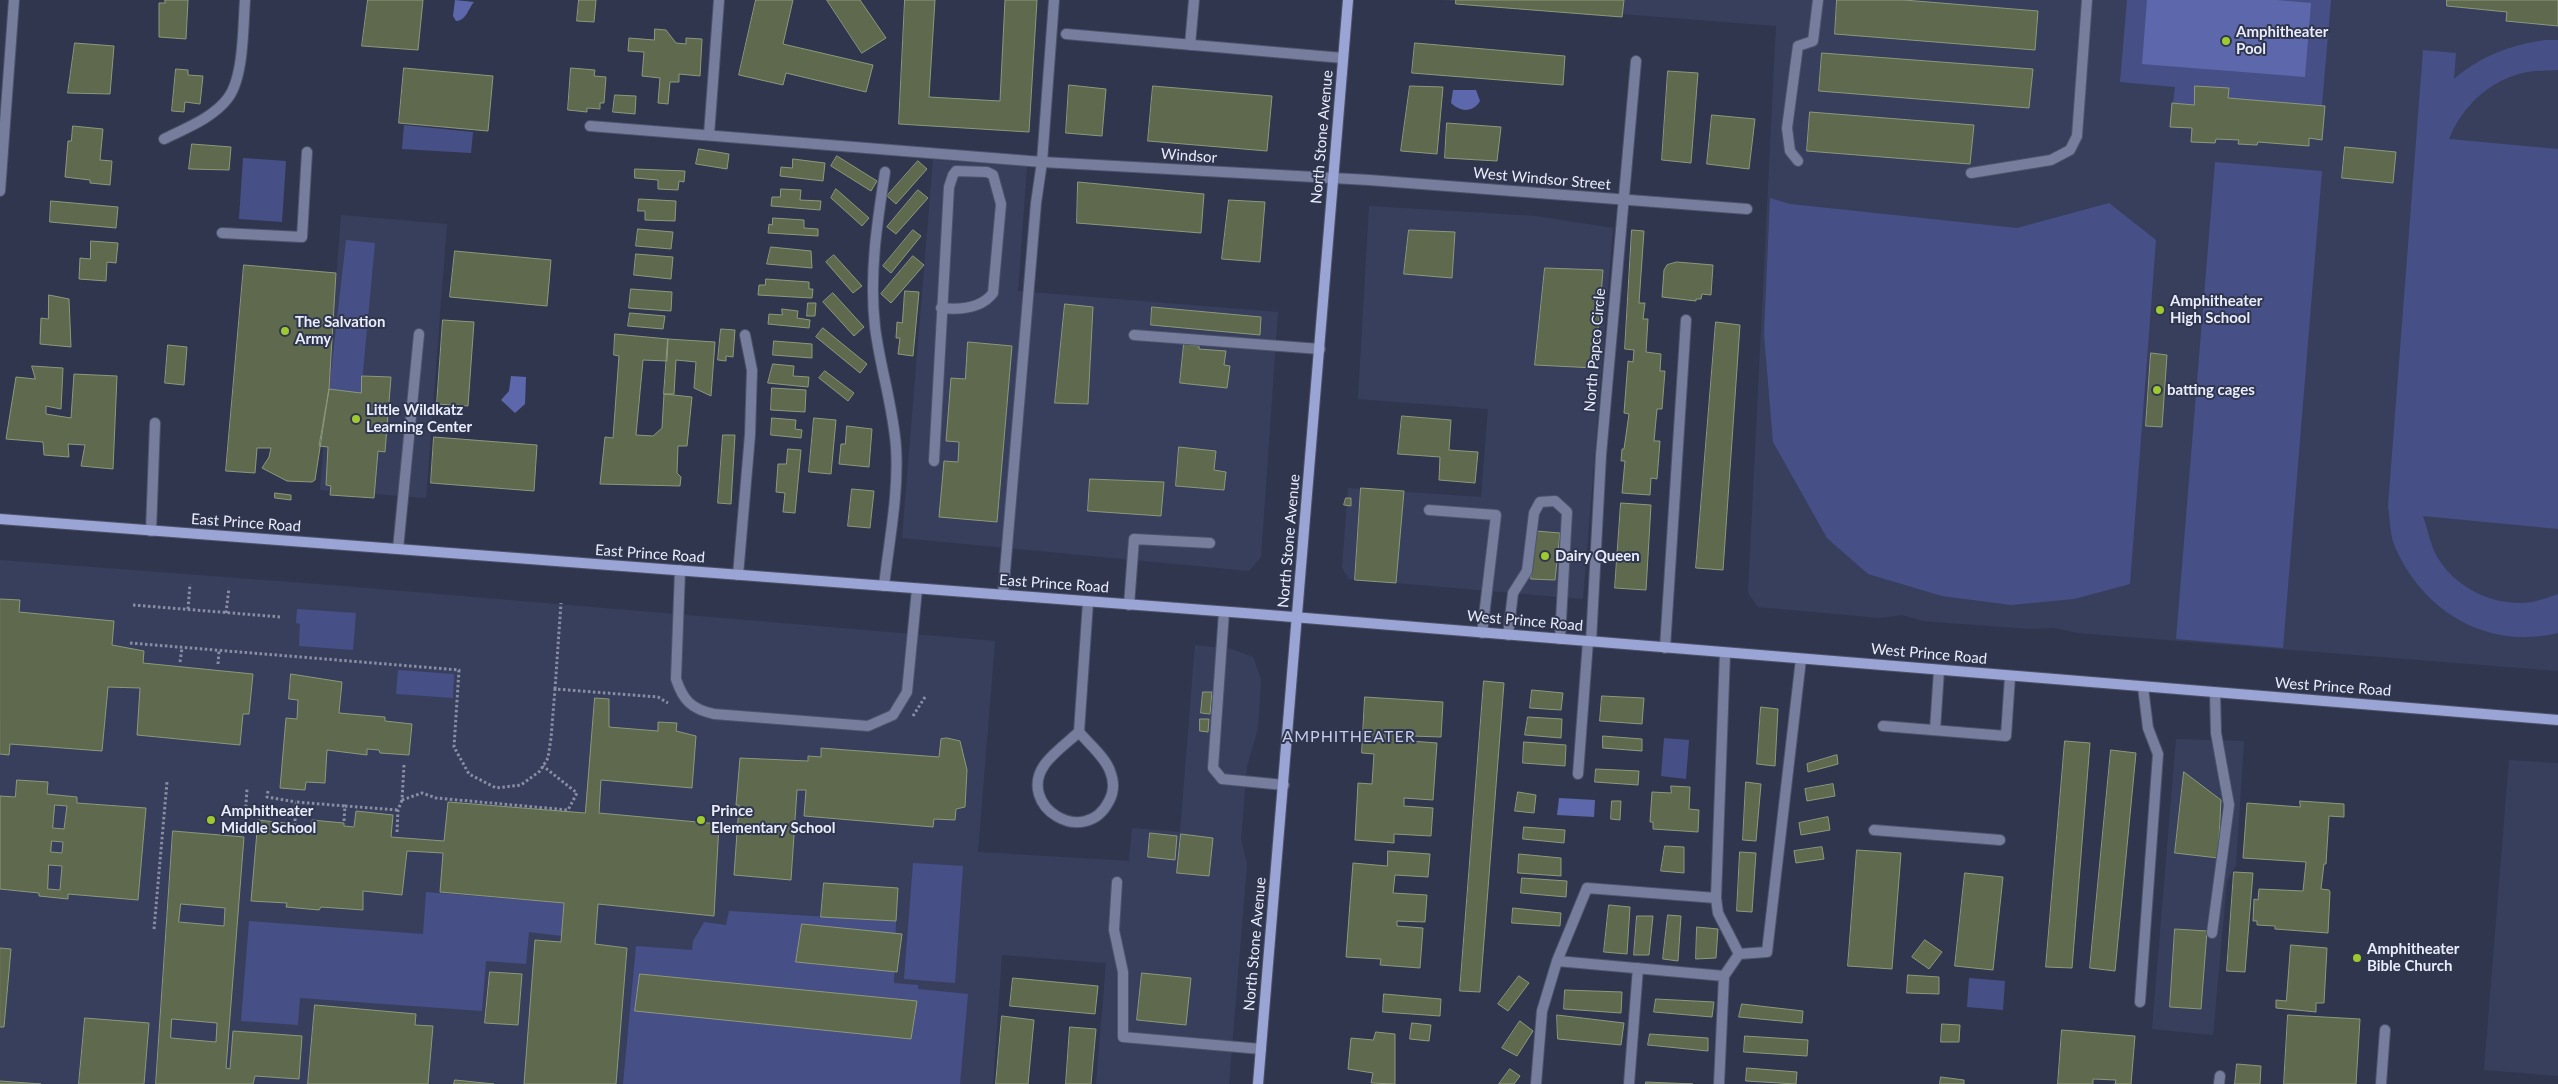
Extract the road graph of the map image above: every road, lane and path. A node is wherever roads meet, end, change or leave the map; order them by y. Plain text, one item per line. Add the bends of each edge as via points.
1 (14, 0) edge
2 (245, 0) edge
3 (719, 0) edge
4 (1054, 0) edge
5 (1194, 0) edge
6 (1348, 0) edge
7 (1818, 0) edge
8 (2087, 0) edge
9 (1066, 34) dead end
10 (1190, 45) junction
11 (1343, 58) junction
12 (1636, 61) dead end
13 (4, 117) edge
14 (590, 126) dead end
15 (710, 135) junction
16 (164, 139) dead end
17 (308, 152) dead end
18 (1798, 161) dead end
19 (1042, 162) junction
20 (885, 172) dead end
21 (1971, 173) dead end
22 (1334, 180) junction
23 (0, 191) edge
24 (1624, 200) junction
25 (1748, 210) dead end
26 (222, 233) dead end
27 (942, 308) junction
28 (1686, 320) dead end
29 (419, 334) dead end
30 (744, 335) dead end
31 (1134, 335) dead end
32 (1320, 349) junction
33 (154, 422) dead end
34 (934, 461) dead end
35 (1429, 510) dead end
36 (0, 519) edge
37 (151, 531) junction
38 (1210, 543) dead end
39 (398, 549) junction
40 (680, 570) junction
41 (738, 575) junction
42 (190, 584) dead end
43 (884, 586) junction
44 (228, 588) dead end
45 (917, 589) junction
46 (1003, 595) junction
47 (1088, 602) junction
48 (561, 603) dead end
49 (133, 605) dead end
50 (1129, 605) junction
51 (188, 609) junction
52 (1224, 612) junction
53 (226, 613) junction
54 (281, 617) dead end
55 (1298, 618) junction
56 (1482, 633) junction
57 (1508, 635) junction
58 (1560, 639) junction
59 (1589, 642) junction
60 (130, 643) dead end
61 (182, 648) junction
62 (1665, 648) junction
63 (219, 651) junction
64 (1725, 653) junction
65 (1801, 659) junction
66 (180, 662) dead end
67 (218, 664) dead end
68 (1938, 670) junction
69 (2010, 676) junction
70 (2143, 687) junction
71 (555, 689) junction
72 (2215, 693) junction
73 (925, 698) dead end
74 (673, 708) dead end
75 (910, 718) dead end
76 (2558, 720) edge
77 (1883, 726) dead end
78 (1935, 730) junction
79 (1079, 732) junction
80 (404, 765) dead end
81 (543, 766) junction
82 (1578, 774) dead end
83 (167, 782) dead end
84 (1284, 785) junction
85 (247, 789) dead end
86 (268, 791) dead end
87 (402, 800) junction
88 (296, 802) junction
89 (346, 806) junction
90 (398, 810) junction
91 (295, 821) dead end
92 (344, 821) dead end
93 (1874, 830) dead end
94 (244, 832) dead end
95 (397, 832) dead end
96 (2000, 840) dead end
97 (1117, 882) dead end
98 (1716, 898) junction
99 (154, 929) dead end
100 (2212, 933) dead end
101 (1739, 954) junction
102 (1557, 961) junction
103 (1638, 968) junction
104 (1724, 976) junction
105 (2140, 1002) dead end
106 (2385, 1030) dead end
107 (1261, 1049) junction
108 (1258, 1084) edge
109 (1536, 1084) edge
110 (1629, 1084) edge
111 (1719, 1084) edge
112 (2381, 1084) edge

1 - 13 street
2 - 16 street via 236,80 229,97 206,117
3 - 15 street
4 - 19 street
5 - 10 street
6 - 11 main road, North Stone Avenue
7 - 18 street via 1813,41 1798,46 1787,128 1790,151
8 - 21 street via 2077,136 2070,150 2051,160
9 - 10 street
10 - 11 street
11 - 22 main road, North Stone Avenue
12 - 24 street, North Papco Circle
13 - 23 street
14 - 15 street, Windsor
15 - 19 street, Windsor
17 - 26 street via 302,237
19 - 22 street, Windsor
19 - 46 street
20 - 43 street via 876,235 875,325 896,446 896,482
22 - 24 street, West Windsor Street
22 - 32 main road, North Stone Avenue
24 - 25 street, West Windsor Street
24 - 59 street, North Papco Circle via 1601,455
27 - 27 street via 952,174 956,171 986,172 993,176 1001,204 993,293 987,301 962,310
27 - 34 street
28 - 62 street
29 - 39 street
30 - 41 street via 752,370
31 - 32 street
32 - 55 main road, North Stone Avenue
33 - 37 street
35 - 56 street via 1496,515
36 - 37 main road, East Prince Road
37 - 39 main road, East Prince Road
38 - 50 street via 1134,539
39 - 40 main road, East Prince Road
40 - 41 main road, East Prince Road
40 - 45 street via 676,678 681,694 691,706 714,714 868,726 892,715 907,692
41 - 43 main road, East Prince Road
42 - 51 path
43 - 45 main road, East Prince Road
44 - 53 path
45 - 46 main road, East Prince Road
46 - 47 main road, East Prince Road
47 - 50 main road, East Prince Road
47 - 79 street
48 - 71 path
49 - 51 path
50 - 52 main road, East Prince Road
51 - 53 path
52 - 55 main road, East Prince Road
52 - 84 street via 1213,768 1222,779
53 - 54 path
55 - 56 main road, West Prince Road
55 - 84 main road, North Stone Avenue
56 - 57 main road, West Prince Road
57 - 58 main road, West Prince Road
57 - 58 street via 1513,593 1526,571 1534,513 1540,502 1555,501 1567,512
58 - 59 main road, West Prince Road
59 - 62 main road, West Prince Road
59 - 82 street, North Papco Circle
60 - 61 path
61 - 63 path
61 - 66 path
62 - 64 main road, West Prince Road
63 - 67 path
63 - 81 path via 460,670 454,747 469,774 496,788 521,785
64 - 65 main road, West Prince Road
64 - 98 street
65 - 68 main road, West Prince Road
65 - 101 street via 1767,952
68 - 69 main road, West Prince Road
68 - 78 street
69 - 70 main road, West Prince Road
69 - 78 street via 2006,736
70 - 72 main road, West Prince Road
70 - 105 street via 2148,728 2158,754
71 - 74 path via 658,697
71 - 81 path via 548,758
72 - 76 main road, West Prince Road
72 - 100 street via 2216,733 2229,805
73 - 75 path
77 - 78 street
79 - 79 street via 1046,763 1039,781 1039,791 1047,809 1073,822 1092,819 1100,813 1111,798 1113,788 1110,769
80 - 87 path
81 - 87 path via 577,793 568,810 436,798 422,792
83 - 99 path
84 - 107 main road, North Stone Avenue
85 - 94 path
86 - 88 path via 267,797
87 - 90 path
88 - 89 path
88 - 91 path
89 - 90 path
89 - 92 path
90 - 95 path
93 - 96 street
97 - 107 street via 1114,930 1123,972 1123,1037
98 - 101 street via 1718,913
98 - 102 street via 1587,888
101 - 104 street
102 - 103 street
102 - 109 street via 1542,1011
103 - 104 street
103 - 110 street
104 - 111 street
106 - 112 street
107 - 108 main road, North Stone Avenue

